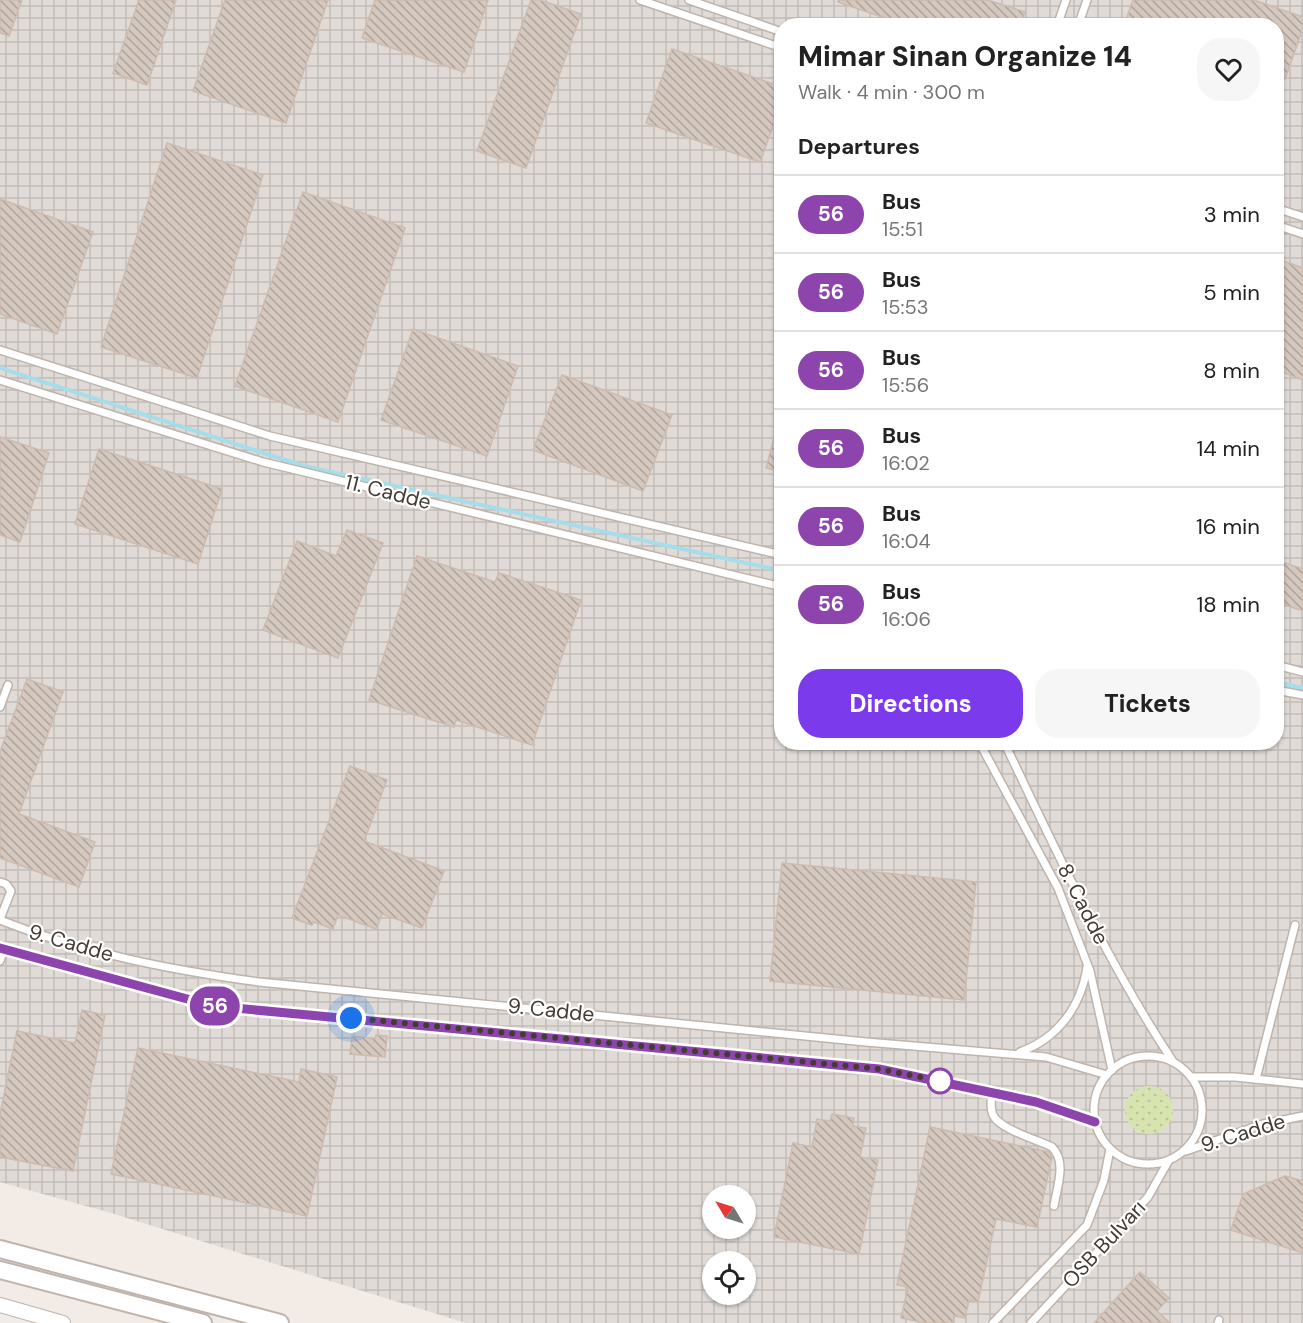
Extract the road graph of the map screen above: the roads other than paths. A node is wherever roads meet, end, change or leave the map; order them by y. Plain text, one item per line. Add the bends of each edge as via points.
1 (640, 0) edge
2 (689, 0) edge
3 (1066, 0) edge
4 (1088, 0) edge
5 (1060, 18) edge
6 (1081, 18) edge
7 (774, 29) edge
8 (774, 45) edge
9 (1284, 211) edge
10 (1303, 217) edge
11 (1284, 228) edge
12 (1303, 234) edge
13 (0, 350) edge
14 (0, 380) edge
15 (774, 553) edge
16 (774, 585) edge
17 (1284, 667) edge
18 (1303, 672) edge
19 (8, 685) dead end
20 (1284, 691) edge
21 (1303, 695) edge
22 (0, 707) edge
23 (984, 750) edge
24 (1008, 750) edge
25 (0, 882) edge
26 (0, 919) edge
27 (1295, 925) dead end
28 (2, 948) edge
29 (0, 961) edge
30 (1088, 964) junction
31 (1017, 1054) junction
32 (1172, 1060) junction
33 (1109, 1072) junction
34 (1192, 1077) junction
35 (1256, 1079) junction
36 (1303, 1084) edge
37 (992, 1091) junction
38 (1303, 1116) edge
39 (1095, 1122) junction
40 (1110, 1149) junction
41 (1183, 1152) junction
42 (1169, 1160) junction
43 (1054, 1206) dead end
44 (0, 1249) edge
45 (0, 1270) edge
46 (0, 1305) edge
47 (63, 1323) edge
48 (203, 1323) edge
49 (280, 1323) edge
50 (993, 1323) edge
51 (1030, 1323) edge

1 - 8 lane
2 - 7 lane
3 - 5 lane
4 - 6 lane
9 - 10 lane
11 - 12 lane
13 - 15 lane, 11. Cadde via 270,436
14 - 16 lane, 11. Cadde via 262,462
17 - 18 lane
19 - 22 lane
20 - 21 lane
23 - 30 lane, 8. Cadde via 1058,888
24 - 32 lane, 8. Cadde via 1093,926
25 - 26 lane via 10,891
26 - 31 lane, 9. Cadde via 116,956 259,982
27 - 35 lane
28 - 29 lane
28 - 37 lane, 9. Cadde via 213,1006 879,1069
30 - 31 lane via 1082,992 1069,1016 1050,1036
30 - 33 lane, 8. Cadde
31 - 33 lane, 9. Cadde
32 - 33 lane via 1137,1056
32 - 34 lane
33 - 39 lane via 1096,1096
34 - 35 lane, 9. Cadde
34 - 41 lane via 1203,1108 1201,1124
35 - 36 lane, 9. Cadde
37 - 39 lane, 9. Cadde via 1053,1106
37 - 43 lane via 994,1118 1058,1153 1061,1164
38 - 41 lane, 9. Cadde via 1263,1124
39 - 40 lane
40 - 42 lane via 1138,1164
40 - 50 lane, OSB Bulvarı via 1104,1180 1087,1225
41 - 42 lane
42 - 51 lane, OSB Bulvarı via 1148,1197
44 - 49 street
45 - 48 street
46 - 47 street

